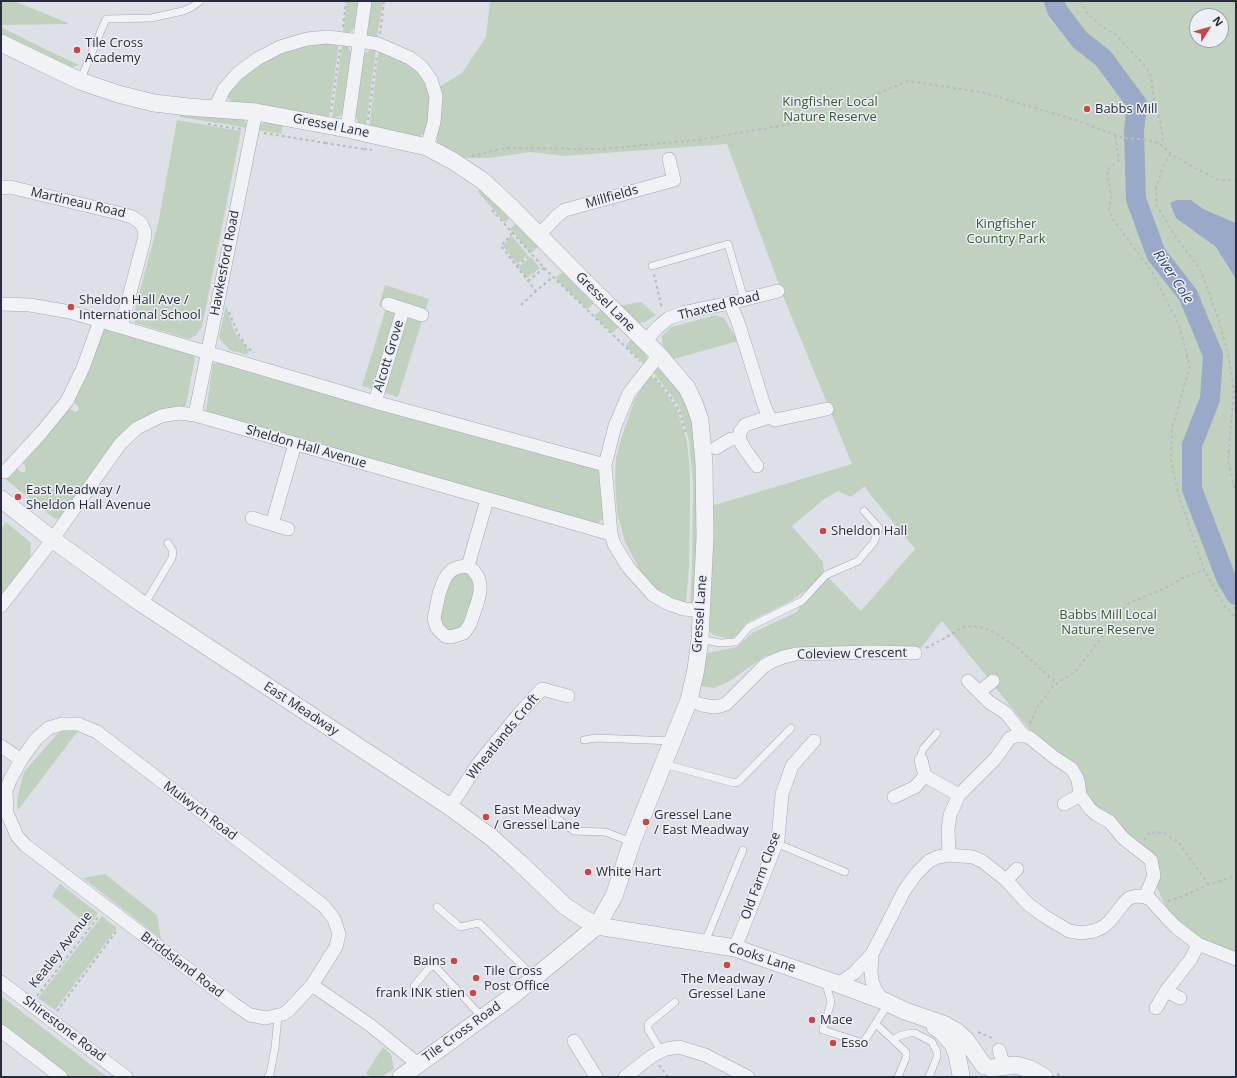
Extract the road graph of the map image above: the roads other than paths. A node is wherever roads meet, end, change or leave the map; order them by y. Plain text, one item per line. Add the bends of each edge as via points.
1 (200, 1) edge
2 (365, 1) edge
3 (360, 41) junction
4 (1, 43) edge
5 (80, 81) junction
6 (215, 108) junction
7 (256, 112) junction
8 (348, 128) junction
9 (427, 148) junction
10 (669, 160) dead end
11 (1, 188) edge
12 (539, 235) junction
13 (652, 266) road end
14 (778, 291) dead end
15 (744, 299) junction
16 (730, 303) junction
17 (1, 304) edge
18 (388, 304) dead end
19 (403, 310) junction
20 (422, 315) dead end
21 (100, 320) junction
22 (122, 326) junction
23 (645, 341) junction
24 (208, 352) junction
25 (659, 355) junction
26 (375, 402) junction
27 (827, 409) dead end
28 (195, 415) junction
29 (769, 417) junction
30 (739, 438) junction
31 (295, 444) junction
32 (716, 448) dead end
33 (605, 466) junction
34 (757, 466) dead end
35 (5, 472) dead end
36 (1, 499) edge
37 (487, 500) junction
38 (864, 511) dead end
39 (252, 518) dead end
40 (272, 524) junction
41 (288, 529) dead end
42 (611, 534) junction
43 (52, 539) junction
44 (168, 543) dead end
45 (468, 566) junction
46 (144, 605) junction
47 (1, 606) edge
48 (702, 611) junction
49 (700, 639) junction
50 (915, 653) road end
51 (968, 681) dead end
52 (992, 681) dead end
53 (979, 692) junction
54 (568, 696) dead end
55 (689, 700) junction
56 (791, 728) dead end
57 (937, 733) dead end
58 (1024, 736) junction
59 (584, 740) dead end
60 (673, 741) junction
61 (814, 741) dead end
62 (1, 746) edge
63 (21, 760) junction
64 (921, 760) joint
65 (664, 764) junction
66 (925, 776) junction
67 (959, 795) junction
68 (1080, 795) junction
69 (894, 797) dead end
70 (1064, 804) dead end
71 (450, 807) junction
72 (552, 814) dead end
73 (4, 817) edge
74 (632, 842) junction
75 (776, 843) junction
76 (743, 850) dead end
77 (949, 854) junction
78 (1017, 869) dead end
79 (845, 872) dead end
80 (1006, 880) junction
81 (1145, 897) junction
82 (437, 907) dead end
83 (597, 926) junction
84 (705, 943) junction
85 (1198, 944) junction
86 (735, 948) junction
87 (872, 954) junction
88 (1236, 959) edge
89 (535, 977) junction
90 (831, 981) junction
91 (1, 982) edge
92 (312, 986) junction
93 (414, 986) dead end
94 (1166, 991) junction
95 (1180, 998) dead end
96 (675, 1002) dead end
97 (886, 1003) junction
98 (1156, 1008) dead end
99 (278, 1016) junction
100 (920, 1017) junction
101 (483, 1018) junction
102 (876, 1024) junction
103 (1, 1031) edge
104 (893, 1040) junction
105 (574, 1041) dead end
106 (661, 1051) junction
107 (996, 1061) edge
108 (418, 1064) junction
109 (1050, 1075) edge
110 (961, 1076) edge
111 (61, 1077) edge
112 (126, 1077) edge
113 (268, 1077) edge
114 (402, 1077) edge
115 (596, 1077) edge
116 (625, 1077) edge
117 (748, 1077) edge
118 (898, 1077) edge
119 (929, 1077) edge

1 - 5 lane via 183,11 151,18 106,20
2 - 3 street
3 - 6 street via 327,37 307,39 280,47 257,59 238,74 224,89
3 - 8 street
3 - 9 street via 378,44 410,58 422,67 431,80 436,96 434,122
4 - 5 street, Gressel Lane
5 - 6 street, Gressel Lane via 154,103
6 - 7 street, Gressel Lane
7 - 8 street, Gressel Lane
7 - 24 street, Hawkesford Road
8 - 9 street, Gressel Lane
9 - 12 street, Gressel Lane via 483,181
10 - 12 street, Millfields via 674,180 566,210
11 - 22 street, Martineau Road via 10,187 122,214 141,223 145,232 144,240
12 - 23 street, Gressel Lane
13 - 15 lane via 728,244
14 - 15 street, Thaxted Road
15 - 16 street, Thaxted Road
16 - 23 street, Thaxted Road via 669,318
16 - 29 street
17 - 21 street via 51,308
18 - 19 street
19 - 20 street
19 - 26 street, Alcott Grove
21 - 22 street
21 - 35 street via 83,368 66,401
22 - 24 street
23 - 25 street, Gressel Lane
24 - 26 street
24 - 28 street, Hawkesford Road
25 - 33 street via 628,393 615,426
25 - 48 street, Gressel Lane via 687,388 700,420 704,463 705,537
26 - 33 street
27 - 29 street via 775,420
28 - 31 street, Sheldon Hall Avenue
28 - 43 street, Sheldon Hall Avenue via 179,413 161,416 137,428 120,444
29 - 30 street via 745,425
30 - 32 street via 731,439
30 - 34 street
31 - 37 street, Sheldon Hall Avenue
31 - 40 street
33 - 42 street
36 - 43 street, East Meadway
37 - 42 street, Sheldon Hall Avenue
37 - 45 street
38 - 49 lane via 879,528 874,542 858,561 826,575 802,601 749,627 736,642
39 - 40 street
40 - 41 street
42 - 48 street via 628,567 653,594 684,610
43 - 46 street, East Meadway
43 - 47 street, Sheldon Hall Avenue
44 - 46 lane via 173,551 172,558
45 - 45 street via 478,577 480,584 475,609 464,633 445,636 437,628 434,619 439,594 444,580 452,570
46 - 71 street, East Meadway
48 - 49 street, Gressel Lane
49 - 55 street, Gressel Lane
50 - 55 street, Coleview Crescent via 796,654 764,666 726,704 714,707
51 - 53 street
52 - 53 street
53 - 58 street via 1006,713
54 - 71 street, Wheatlands Croft via 542,689 478,764
55 - 60 street, Gressel Lane
56 - 65 lane via 738,782
57 - 64 lane via 922,748
58 - 67 street via 1010,738 995,759
58 - 68 street via 1029,737 1072,769 1078,780
59 - 60 lane via 596,738
60 - 65 street, Gressel Lane
61 - 75 street, Old Farm Close via 792,766 782,794
62 - 63 street
63 - 73 street, Briddsland Road via 6,791
63 - 92 street, Mulwych Road via 36,739 49,728 62,724 78,724 97,732 318,901 334,919 339,934 336,947
64 - 66 street
65 - 74 street, Gressel Lane
66 - 67 street
66 - 69 street via 915,786
67 - 77 street via 950,815
68 - 70 street
68 - 81 street via 1090,809 1110,822 1123,838 1151,860 1154,876
71 - 83 street, East Meadway via 492,838 566,907
72 - 74 lane via 574,831 605,832
73 - 99 street, Briddsland Road via 25,845 234,1004 250,1015 266,1018
74 - 83 street, Gressel Lane via 614,896
75 - 79 lane
75 - 86 street, Old Farm Close
76 - 84 lane
77 - 80 street via 974,857
77 - 87 street via 938,856 916,874
78 - 80 street
80 - 81 street via 1028,904 1044,916 1069,930 1081,933 1103,927 1129,898
81 - 85 street
82 - 89 lane via 460,927 480,923
83 - 84 street, Cooks Lane
83 - 89 street, Tile Cross Road
84 - 86 street, Cooks Lane
85 - 88 street
85 - 94 street via 1191,959
86 - 90 street, Cooks Lane
87 - 90 street via 854,973
87 - 97 street via 872,981
89 - 101 street, Tile Cross Road
90 - 97 street, Cooks Lane
90 - 102 lane via 831,1002 823,1030 863,1044
91 - 112 street, Shirestone Road
92 - 99 street via 289,1010
92 - 108 street via 370,1025
93 - 101 lane via 434,965
94 - 95 street
94 - 98 street
96 - 106 lane via 648,1024 648,1029
97 - 100 street, Cooks Lane
97 - 102 lane
99 - 113 lane via 275,1048
100 - 107 street, Cooks Lane via 956,1031
100 - 110 street, Cooks Lane via 941,1031 953,1044 958,1055
101 - 108 street, Tile Cross Road
102 - 104 lane
103 - 111 street
104 - 118 lane via 906,1052
104 - 119 lane via 915,1033 932,1042 937,1057
105 - 115 street
106 - 116 street
106 - 117 street via 679,1047 704,1055
107 - 109 street, Cooks Lane
107 - 110 street, Cooks Lane via 970,1068
108 - 114 street, Tile Cross Road

